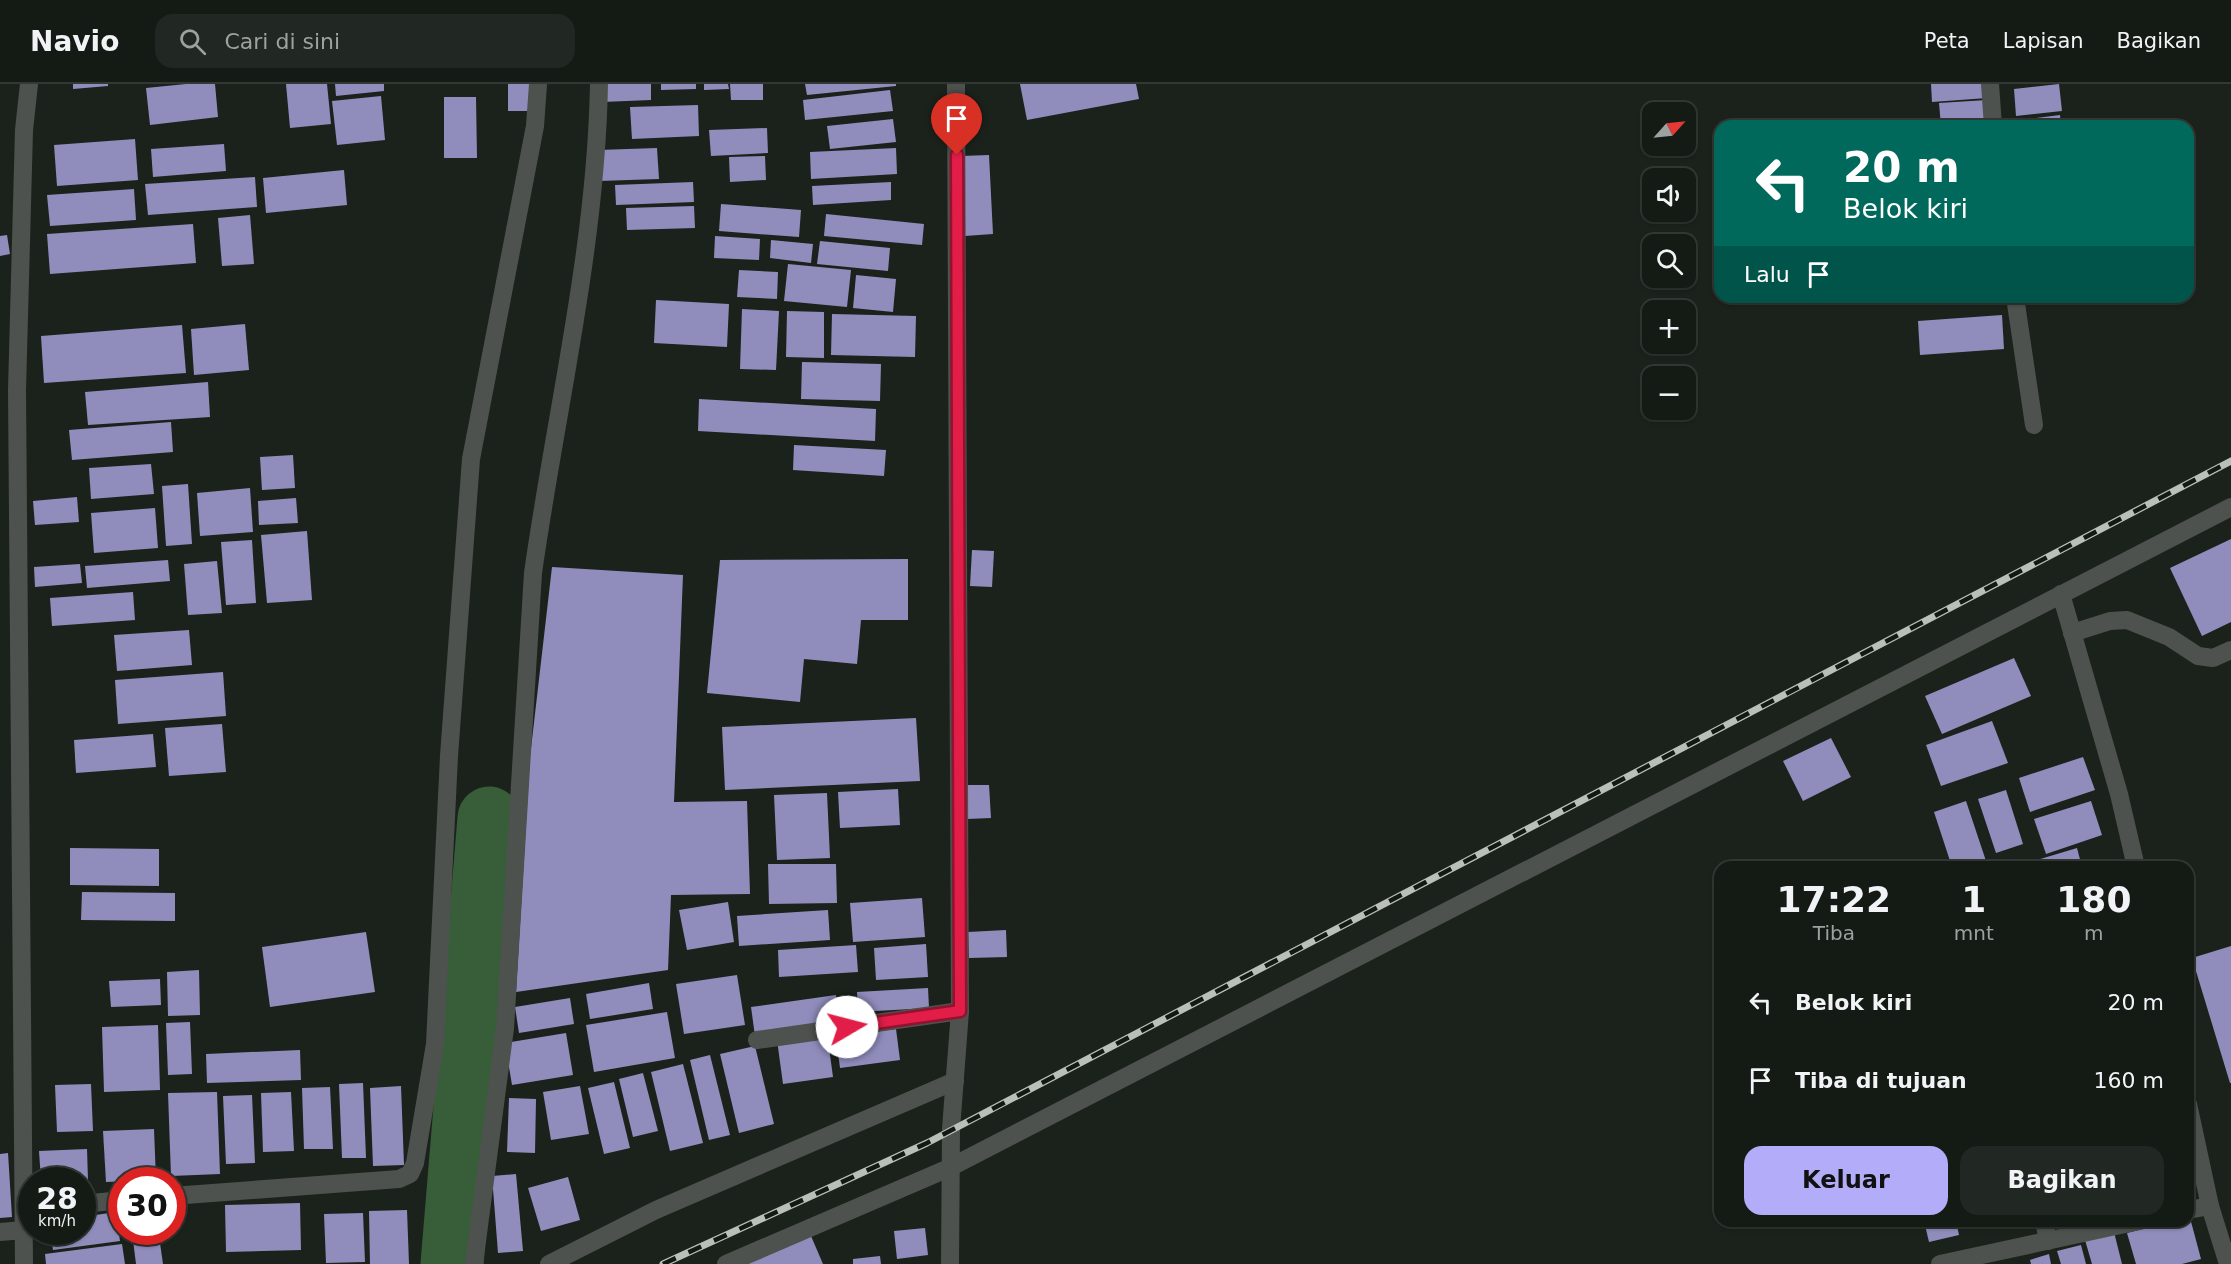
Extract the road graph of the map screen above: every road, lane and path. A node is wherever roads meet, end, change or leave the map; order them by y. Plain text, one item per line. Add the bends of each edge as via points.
1 (29, 84) edge
2 (538, 84) edge
3 (599, 84) edge
4 (956, 84) edge
5 (1990, 84) edge
6 (1993, 120) edge
7 (2016, 303) edge
8 (9, 391) edge
9 (2034, 425) dead end
10 (2231, 507) edge
11 (2061, 594) junction
12 (2072, 633) junction
13 (2231, 650) edge
14 (2135, 861) edge
15 (960, 1011) junction
16 (757, 1040) dead end
17 (956, 1081) junction
18 (2194, 1132) edge
19 (26, 1167) edge
20 (949, 1168) junction
21 (186, 1195) edge
22 (2210, 1206) junction
23 (2194, 1209) edge
24 (2045, 1227) edge
25 (2112, 1227) edge
26 (18, 1230) edge
27 (0, 1232) edge
28 (2048, 1241) junction
29 (24, 1245) edge
30 (24, 1264) edge
31 (474, 1264) edge
32 (549, 1264) edge
33 (726, 1264) edge
34 (950, 1264) edge
35 (1940, 1264) edge
36 (2228, 1264) edge

1 - 8 street
2 - 21 street via 535,126 471,459 448,756 435,1044 415,1163 410,1174 399,1179
3 - 31 street via 598,142 577,314 533,573 505,1028
4 - 15 street
5 - 6 street
7 - 9 street
8 - 19 street
10 - 11 street
11 - 12 street
11 - 20 street
12 - 13 street via 2127,620 2169,638 2198,657 2213,658
12 - 14 street
15 - 16 street
15 - 17 street
17 - 20 street
17 - 32 street via 656,1210
18 - 22 street
20 - 33 street
20 - 34 street
22 - 23 street
22 - 36 street
24 - 28 street
25 - 28 street
26 - 27 street
28 - 35 street
29 - 30 street

